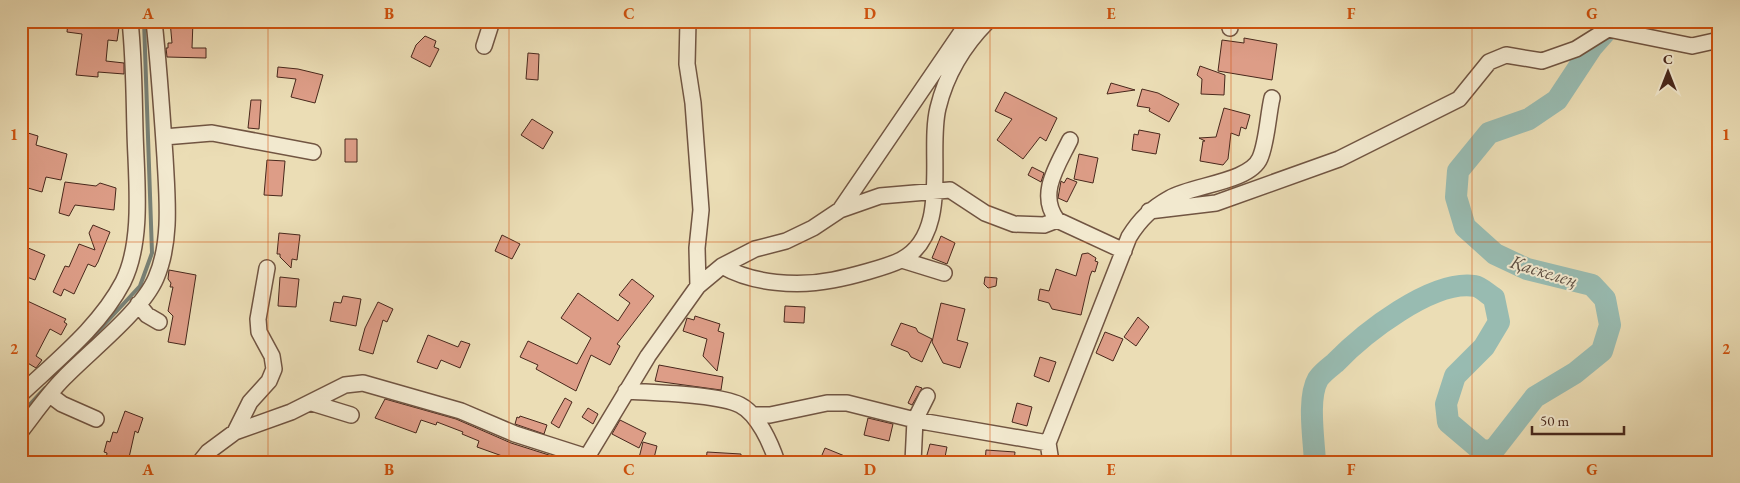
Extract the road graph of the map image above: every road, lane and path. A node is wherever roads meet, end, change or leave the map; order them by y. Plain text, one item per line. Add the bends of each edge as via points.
1 (130, 21) edge
2 (154, 21) edge
3 (492, 21) edge
4 (688, 21) edge
5 (969, 21) edge
6 (988, 21) edge
7 (1719, 40) edge
8 (484, 46) dead end
9 (1272, 98) dead end
10 (164, 137) junction
11 (1070, 140) dead end
12 (313, 152) dead end
13 (935, 191) junction
14 (840, 210) junction
15 (1149, 210) junction
16 (1057, 220) junction
17 (1124, 251) junction
18 (902, 260) junction
19 (722, 266) junction
20 (267, 268) dead end
21 (944, 273) dead end
22 (698, 286) junction
23 (138, 304) junction
24 (159, 322) dead end
25 (626, 391) junction
26 (21, 394) edge
27 (50, 395) junction
28 (927, 396) dead end
29 (312, 403) junction
30 (351, 415) dead end
31 (753, 415) junction
32 (96, 418) dead end
33 (915, 420) junction
34 (21, 431) edge
35 (234, 432) junction
36 (1048, 443) junction
37 (586, 460) edge
38 (200, 462) edge
39 (777, 462) edge
40 (913, 462) edge
41 (1051, 462) edge

1 - 26 street via 136,180 133,254 123,281 94,323
2 - 10 street
3 - 8 street
4 - 22 street via 687,64 701,210
5 - 14 street
6 - 13 street via 960,55 943,89 937,111
7 - 15 street via 1692,46 1608,29 1576,49 1542,61 1506,55 1489,62 1459,99 1339,159 1216,203
9 - 15 street via 1260,159 1246,174 1172,197
10 - 12 street via 212,133
10 - 23 street via 167,202 164,252 156,279
11 - 16 street via 1050,184 1050,210
13 - 14 street via 880,196
13 - 16 street via 950,190 985,213 1014,224 1044,225
13 - 18 street via 927,231
14 - 19 street via 786,241 755,249
15 - 17 street via 1138,221
16 - 17 street
17 - 36 street
18 - 19 street via 845,278 816,283 750,278
18 - 21 street
19 - 22 street
20 - 35 street via 258,319 259,332 272,356 274,369 269,381 250,402
22 - 25 street
23 - 24 street
23 - 27 street
25 - 31 street via 717,400 740,405
25 - 37 street
27 - 32 street via 62,404
27 - 34 street
28 - 33 street
29 - 30 street
29 - 35 street
29 - 37 street via 345,385 379,386 461,411
31 - 33 street via 846,403
31 - 39 street
33 - 36 street
33 - 40 street
35 - 38 street
36 - 41 street

